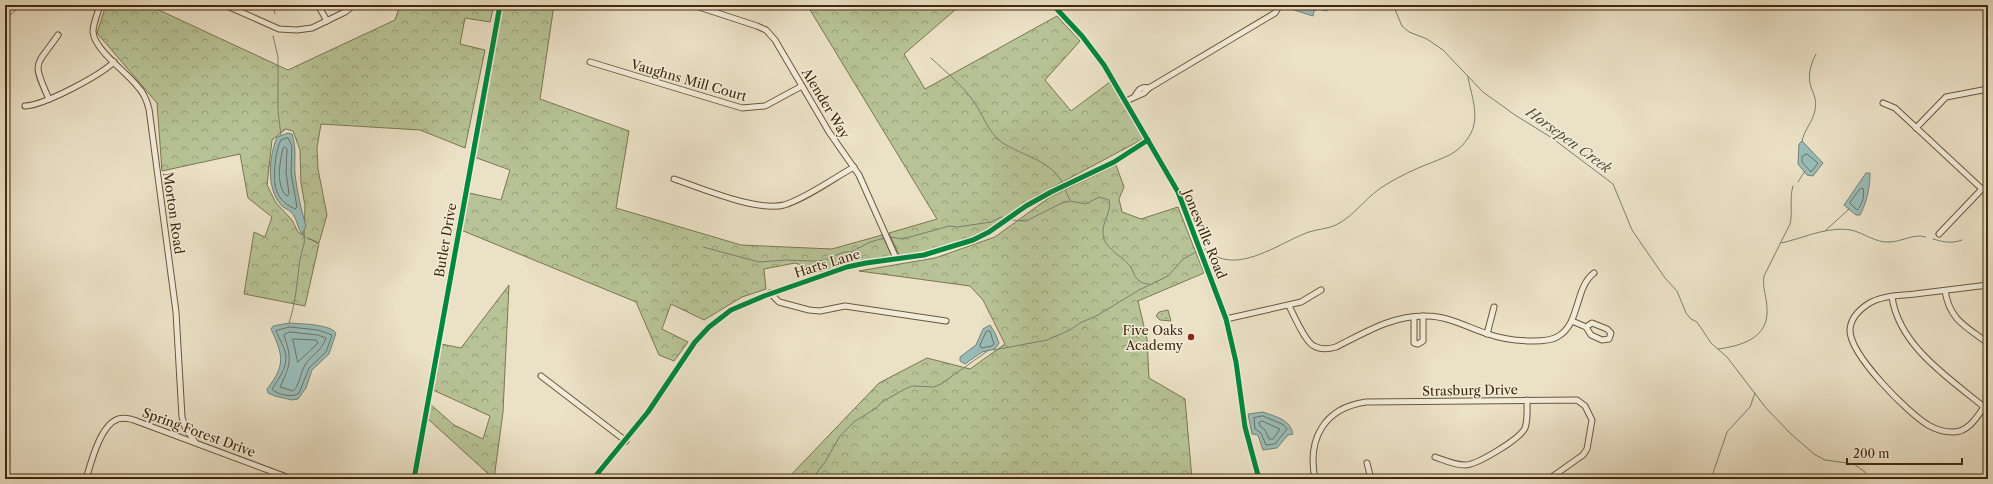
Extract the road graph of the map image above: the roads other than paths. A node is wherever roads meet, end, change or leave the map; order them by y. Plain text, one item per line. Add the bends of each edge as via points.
1 (100, 5) edge
2 (225, 5) edge
3 (318, 5) edge
4 (354, 5) edge
5 (500, 5) edge
6 (693, 5) edge
7 (1053, 5) edge
8 (1280, 5) edge
9 (327, 21) junction
10 (58, 35) dead end
11 (114, 62) junction
12 (590, 62) dead end
13 (802, 86) junction
14 (1988, 89) edge
15 (50, 99) junction
16 (1126, 101) junction
17 (1883, 103) dead end
18 (25, 106) dead end
19 (1916, 128) junction
20 (1148, 140) junction
21 (854, 167) junction
22 (674, 179) dead end
23 (1988, 187) edge
24 (1982, 189) junction
25 (1939, 234) dead end
26 (896, 258) junction
27 (1594, 273) dead end
28 (1988, 285) edge
29 (1321, 290) dead end
30 (1945, 291) junction
31 (770, 293) junction
32 (1892, 297) junction
33 (1289, 306) junction
34 (1494, 307) dead end
35 (1423, 316) junction
36 (1414, 317) junction
37 (1226, 319) junction
38 (946, 321) dead end
39 (1572, 321) junction
40 (1586, 327) junction
41 (1487, 334) junction
42 (1988, 343) edge
43 (542, 376) dead end
44 (1527, 400) junction
45 (1986, 408) edge
46 (626, 441) junction
47 (195, 442) junction
48 (1435, 457) dead end
49 (1367, 463) dead end
50 (86, 479) edge
51 (292, 479) edge
52 (414, 479) edge
53 (593, 479) edge
54 (1259, 479) edge
55 (1315, 479) edge
56 (1371, 479) edge
57 (1549, 479) edge

1 - 11 street, Morton Road via 94,25 94,36 97,44
2 - 9 street via 279,29 312,28
3 - 9 street
4 - 9 street
5 - 52 street, Butler Drive
6 - 13 street, Alender Way via 766,30 776,40
7 - 16 street, Jonesville Road via 1095,53
8 - 16 street via 1275,13 1144,93
10 - 15 street via 41,57 37,67
11 - 15 street via 105,70
11 - 47 street, Morton Road via 140,89 149,110 176,312 182,417
12 - 13 street, Vaughns Mill Court via 742,108 765,106
13 - 21 street, Alender Way via 829,132
14 - 19 street via 1946,97
15 - 18 street
16 - 20 street, Jonesville Road
17 - 19 street via 1894,108
19 - 24 street
20 - 26 street, Harts Lane via 1114,162 1063,185 1026,206 983,236 940,252
20 - 37 street, Jonesville Road via 1178,192
21 - 22 street via 791,202 772,207 751,204
21 - 26 street, Alender Way
23 - 24 street
24 - 25 street
26 - 31 street, Harts Lane via 847,268
27 - 39 street via 1587,278
28 - 30 street
29 - 33 street via 1307,300
30 - 32 street
30 - 42 street via 1951,313
31 - 38 street via 778,302 809,310 845,306
31 - 46 street, Harts Lane via 731,310 703,333
32 - 45 street via 1897,319 1921,353
32 - 45 street via 1869,303 1854,316 1851,323 1851,335 1857,350 1879,381 1928,425 1941,431 1963,430
33 - 36 street via 1309,342 1327,349 1391,320
33 - 37 street
34 - 41 street
35 - 36 street
35 - 36 street via 1424,341 1418,344 1414,343
35 - 41 street via 1444,319
37 - 54 street, Jonesville Road via 1236,362 1245,427
39 - 40 street
39 - 41 street via 1556,338 1544,341
40 - 40 street via 1591,335 1602,340 1609,339 1611,333 1607,329 1592,323
43 - 46 street
44 - 48 street via 1524,429 1520,435 1496,451 1476,463 1465,465
44 - 55 street, Strasburg Drive via 1352,404 1337,412 1319,432 1312,452
44 - 57 street, Strasburg Drive via 1577,400 1585,406 1592,420 1590,438 1583,455
46 - 53 street, Harts Lane
47 - 50 street, Spring Forest Drive via 132,420 116,420 102,434
47 - 51 street, Spring Forest Drive
49 - 56 street

